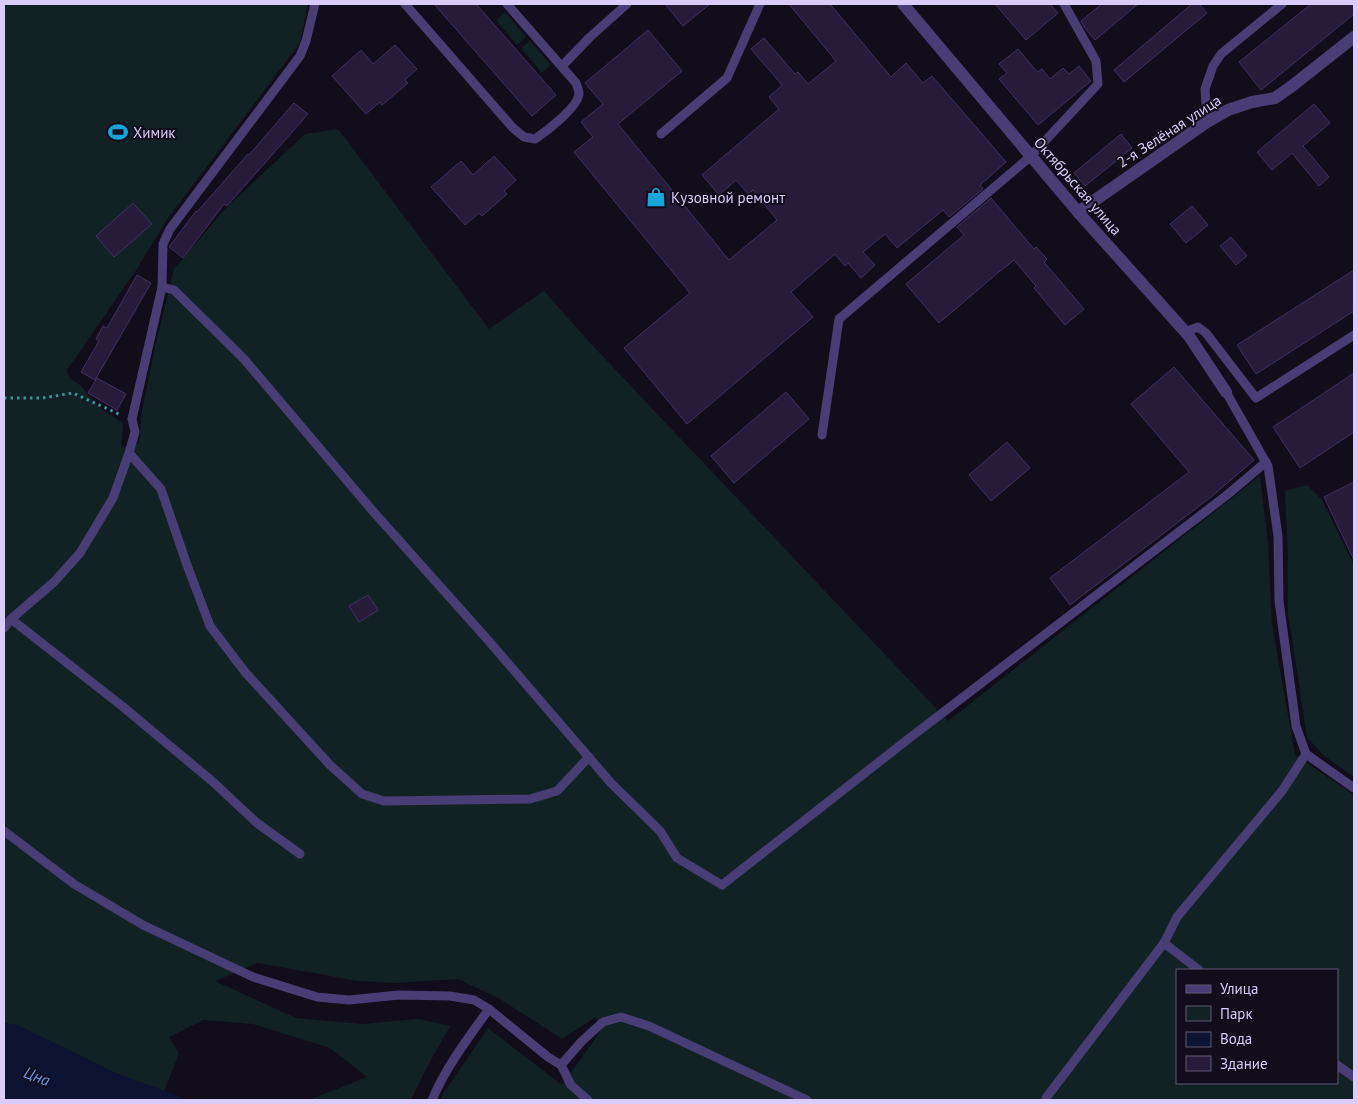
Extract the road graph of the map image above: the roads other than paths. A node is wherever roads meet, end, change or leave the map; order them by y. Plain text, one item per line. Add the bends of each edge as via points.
1 (315, 4) edge
2 (404, 4) edge
3 (507, 4) edge
4 (627, 4) edge
5 (760, 4) edge
6 (903, 4) edge
7 (1064, 4) edge
8 (1282, 4) edge
9 (1354, 36) edge
10 (562, 66) junction
11 (1207, 122) junction
12 (662, 134) dead end
13 (1031, 156) junction
14 (1078, 212) junction
15 (162, 287) junction
16 (1185, 332) junction
17 (1354, 334) edge
18 (1226, 392) joint
19 (822, 435) dead end
20 (129, 453) junction
21 (1266, 462) junction
22 (11, 619) junction
23 (4, 628) edge
24 (1306, 754) junction
25 (589, 757) junction
26 (1354, 788) edge
27 (4, 831) edge
28 (300, 854) dead end
29 (1164, 942) junction
30 (1198, 969) edge
31 (489, 1009) junction
32 (560, 1065) junction
33 (1338, 1066) edge
34 (1354, 1077) edge
35 (1046, 1098) dead end
36 (432, 1100) edge
37 (588, 1100) edge
38 (807, 1100) edge

1 - 15 lane via 300,56 170,228 163,244
2 - 10 lane via 524,137 535,139 550,129 577,101 576,82
3 - 10 lane
4 - 10 lane
5 - 12 lane via 727,78
6 - 13 street, Октябрьская улица
7 - 13 lane via 1096,61 1098,84
8 - 11 lane via 1221,54 1213,66 1205,89
9 - 11 street, 2-я Зелёная улица via 1275,98 1228,110
11 - 14 street, 2-я Зелёная улица
13 - 14 street, Октябрьская улица
13 - 19 lane via 839,320
14 - 16 street, Октябрьская улица
15 - 20 lane via 132,419 135,432
15 - 25 lane via 174,290 244,359
16 - 17 lane via 1198,327 1206,333 1256,398
16 - 18 street, Октябрьская улица
18 - 21 lane
20 - 22 lane via 113,498 80,553 54,582
20 - 25 lane via 161,489 210,626 251,679 330,765 362,794 384,802 530,799 557,791
21 - 24 lane via 1278,536 1279,601 1284,640 1296,726
21 - 25 lane via 722,886 677,858 660,831
22 - 23 lane
22 - 28 lane via 122,706 257,823
24 - 26 lane
24 - 29 lane via 1282,791 1177,917
27 - 31 lane via 74,884 143,925 253,977 317,997 349,1000 399,995 450,996 474,1000
29 - 30 lane
29 - 35 lane
31 - 32 lane
31 - 36 lane via 463,1044
32 - 37 lane via 571,1085
32 - 38 lane via 603,1022 621,1017 649,1026
33 - 34 lane

